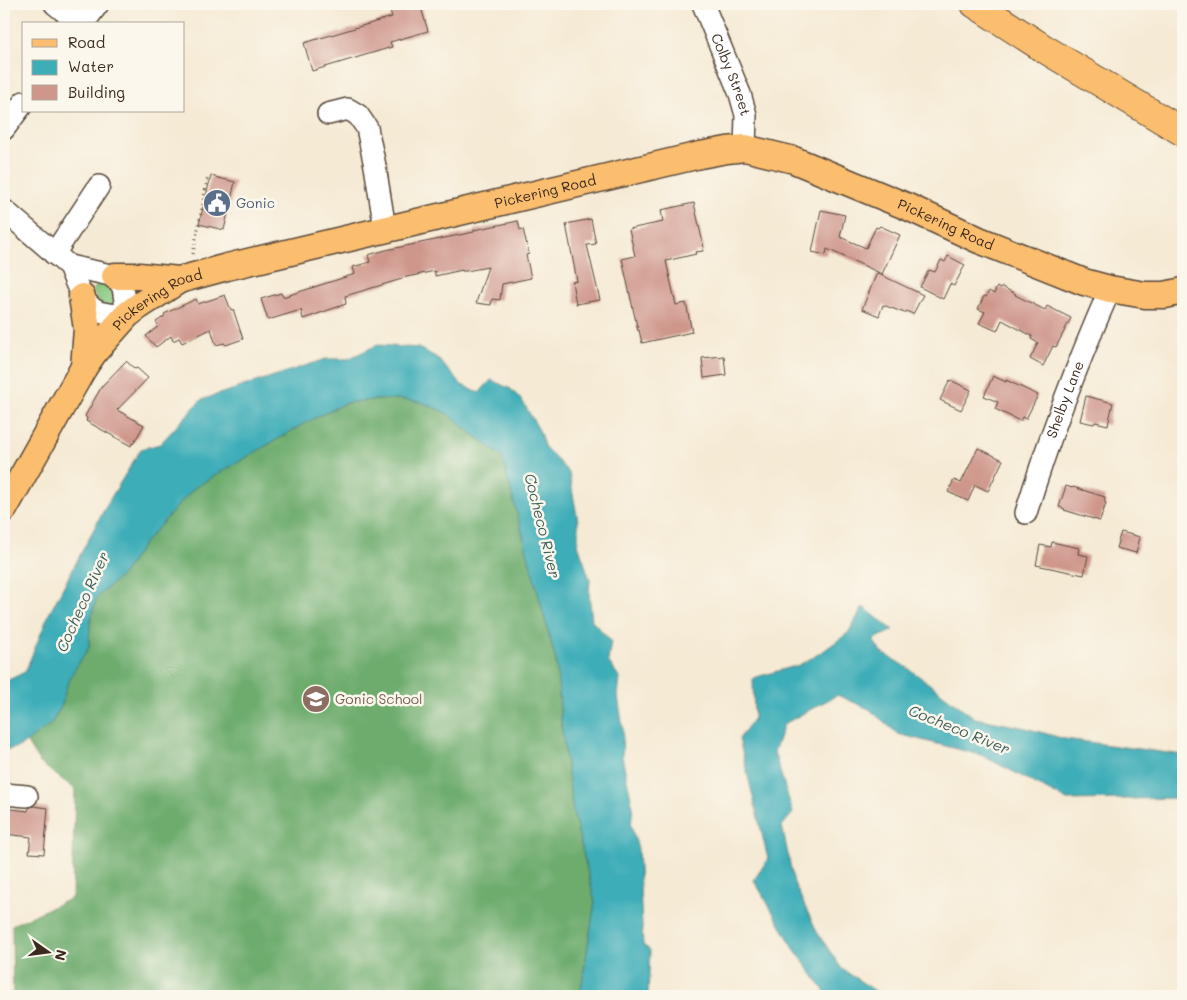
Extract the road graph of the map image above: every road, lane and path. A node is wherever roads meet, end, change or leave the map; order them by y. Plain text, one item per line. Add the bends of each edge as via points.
1 (56, 4) edge
2 (98, 4) edge
3 (703, 4) edge
4 (975, 4) edge
5 (79, 22) edge
6 (84, 22) edge
7 (22, 105) edge
8 (328, 114) dead end
9 (4, 128) edge
10 (1183, 132) edge
11 (745, 148) junction
12 (208, 176) dead end
13 (99, 186) dead end
14 (4, 210) edge
15 (385, 229) junction
16 (193, 254) dead end
17 (62, 260) junction
18 (115, 276) junction
19 (179, 280) junction
20 (1110, 289) junction
21 (1183, 291) edge
22 (82, 297) junction
23 (127, 315) junction
24 (84, 366) junction
25 (4, 509) edge
26 (1026, 513) dead end
27 (4, 794) edge
28 (27, 796) dead end

1 - 5 street
2 - 6 street
3 - 11 street, Colby Street via 740,94 746,115
4 - 10 highway
7 - 9 street
8 - 15 street via 348,110 358,115 367,128
11 - 15 main road, Pickering Road via 700,155
11 - 20 main road, Pickering Road via 794,160 979,240 1084,282
12 - 16 path
13 - 17 street
14 - 17 street
15 - 19 main road, Pickering Road
17 - 18 street
17 - 22 street
18 - 19 main road
18 - 23 street via 123,287
19 - 23 main road, Pickering Road
20 - 21 main road, Pickering Road via 1145,295
20 - 26 street, Shelby Lane via 1048,445
22 - 23 street via 101,313
22 - 24 main road via 86,329
23 - 24 main road, Pickering Road
24 - 25 main road, Pickering Road
27 - 28 street

